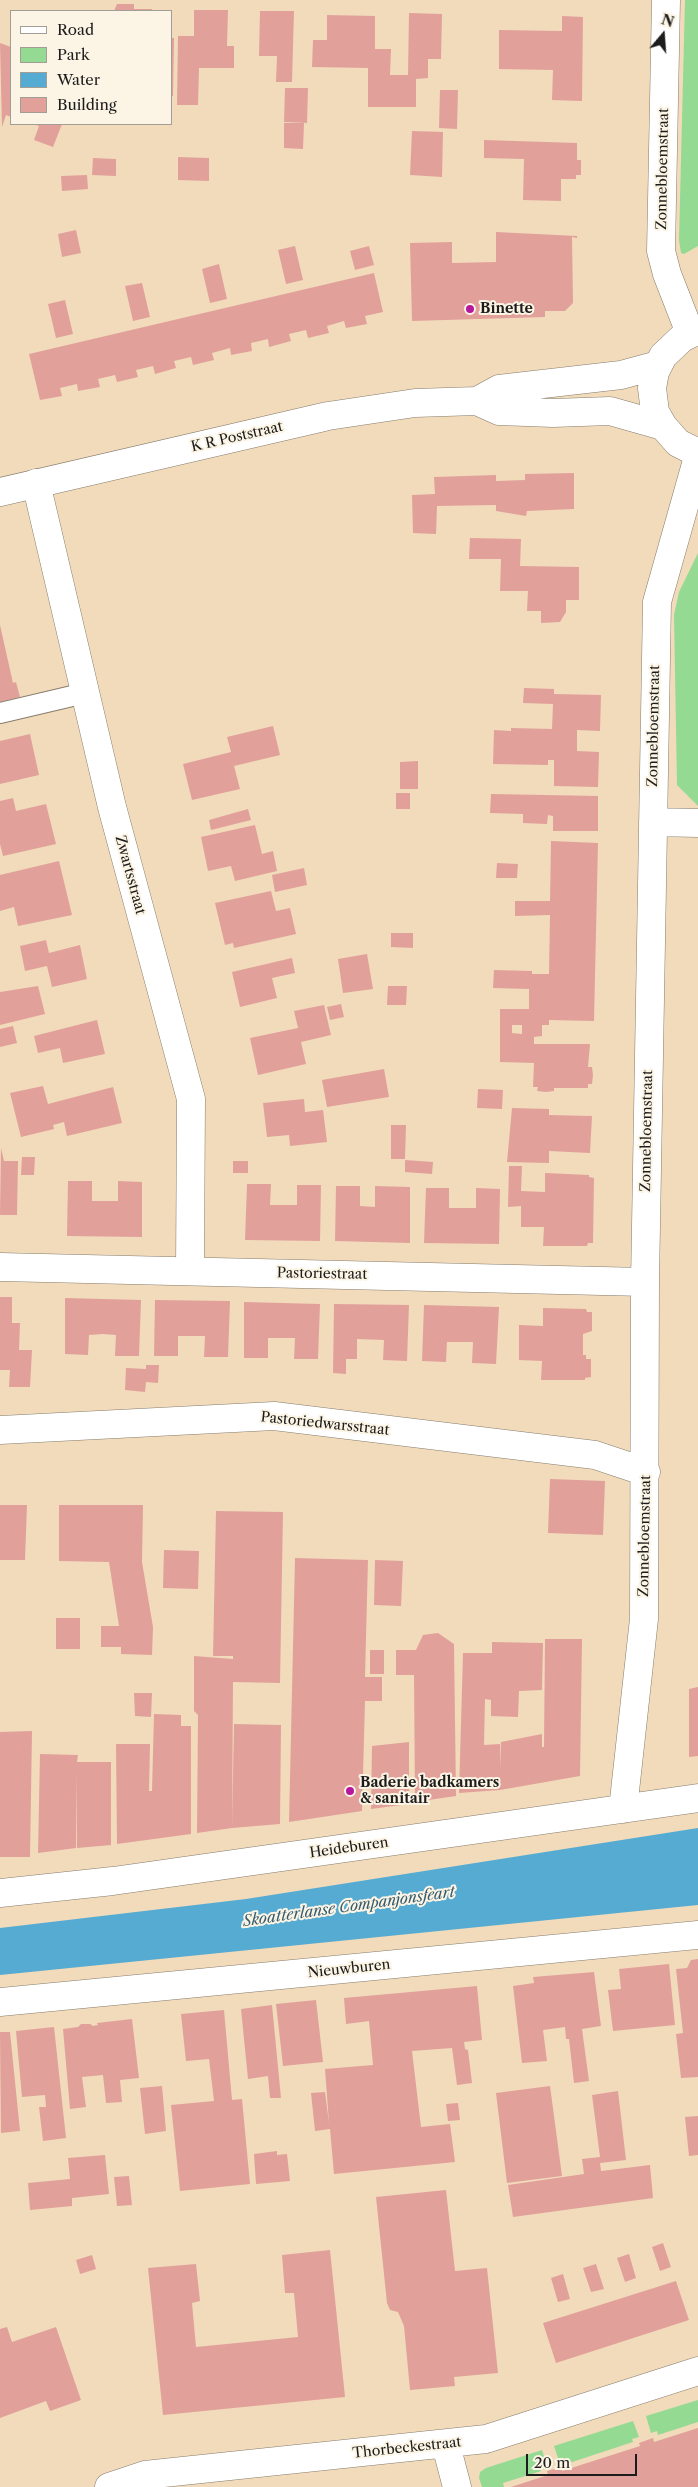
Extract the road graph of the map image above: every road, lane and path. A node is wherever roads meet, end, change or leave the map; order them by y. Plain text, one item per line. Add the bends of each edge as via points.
1 (666, 0) edge
2 (694, 332) edge
3 (658, 365) junction
4 (477, 401) junction
5 (663, 426) junction
6 (698, 453) edge
7 (698, 457) edge
8 (36, 483) junction
9 (0, 492) edge
10 (85, 693) junction
11 (0, 713) edge
12 (653, 822) junction
13 (698, 823) edge
14 (0, 1267) edge
15 (190, 1271) junction
16 (644, 1282) junction
17 (0, 1430) edge
18 (646, 1472) junction
19 (698, 1798) edge
20 (623, 1809) junction
21 (0, 1893) edge
22 (698, 1935) edge
23 (0, 2002) edge
24 (698, 2371) edge
25 (446, 2445) junction
26 (109, 2487) edge
27 (457, 2487) edge

1 - 2 street, Zonnebloemstraat via 662,251 667,274
2 - 3 street via 668,350
3 - 4 street, K R Poststraat via 621,376 499,389
3 - 5 street via 652,396 655,412
4 - 5 street, K R Poststraat via 499,411 621,413
4 - 8 street, K R Poststraat via 407,404 336,414
5 - 6 street via 678,443
7 - 12 street, Zonnebloemstraat via 657,602
8 - 9 street, K R Poststraat
8 - 10 street, Zwartsstraat
10 - 11 lane
10 - 15 street, Zwartsstraat via 112,807 191,1099
12 - 13 street
12 - 16 street, Zonnebloemstraat
14 - 15 street, Pastoriestraat
15 - 16 street, Pastoriestraat
16 - 18 street, Zonnebloemstraat
17 - 18 street, Pastoriedwarsstraat via 274,1416 594,1455
18 - 20 street, Zonnebloemstraat via 644,1619
19 - 20 street, Heideburen
20 - 21 street, Heideburen via 113,1881
22 - 23 street, Nieuwburen
24 - 25 street, Thorbeckestraat via 495,2437
25 - 26 street, Thorbeckestraat via 145,2475
25 - 27 street

